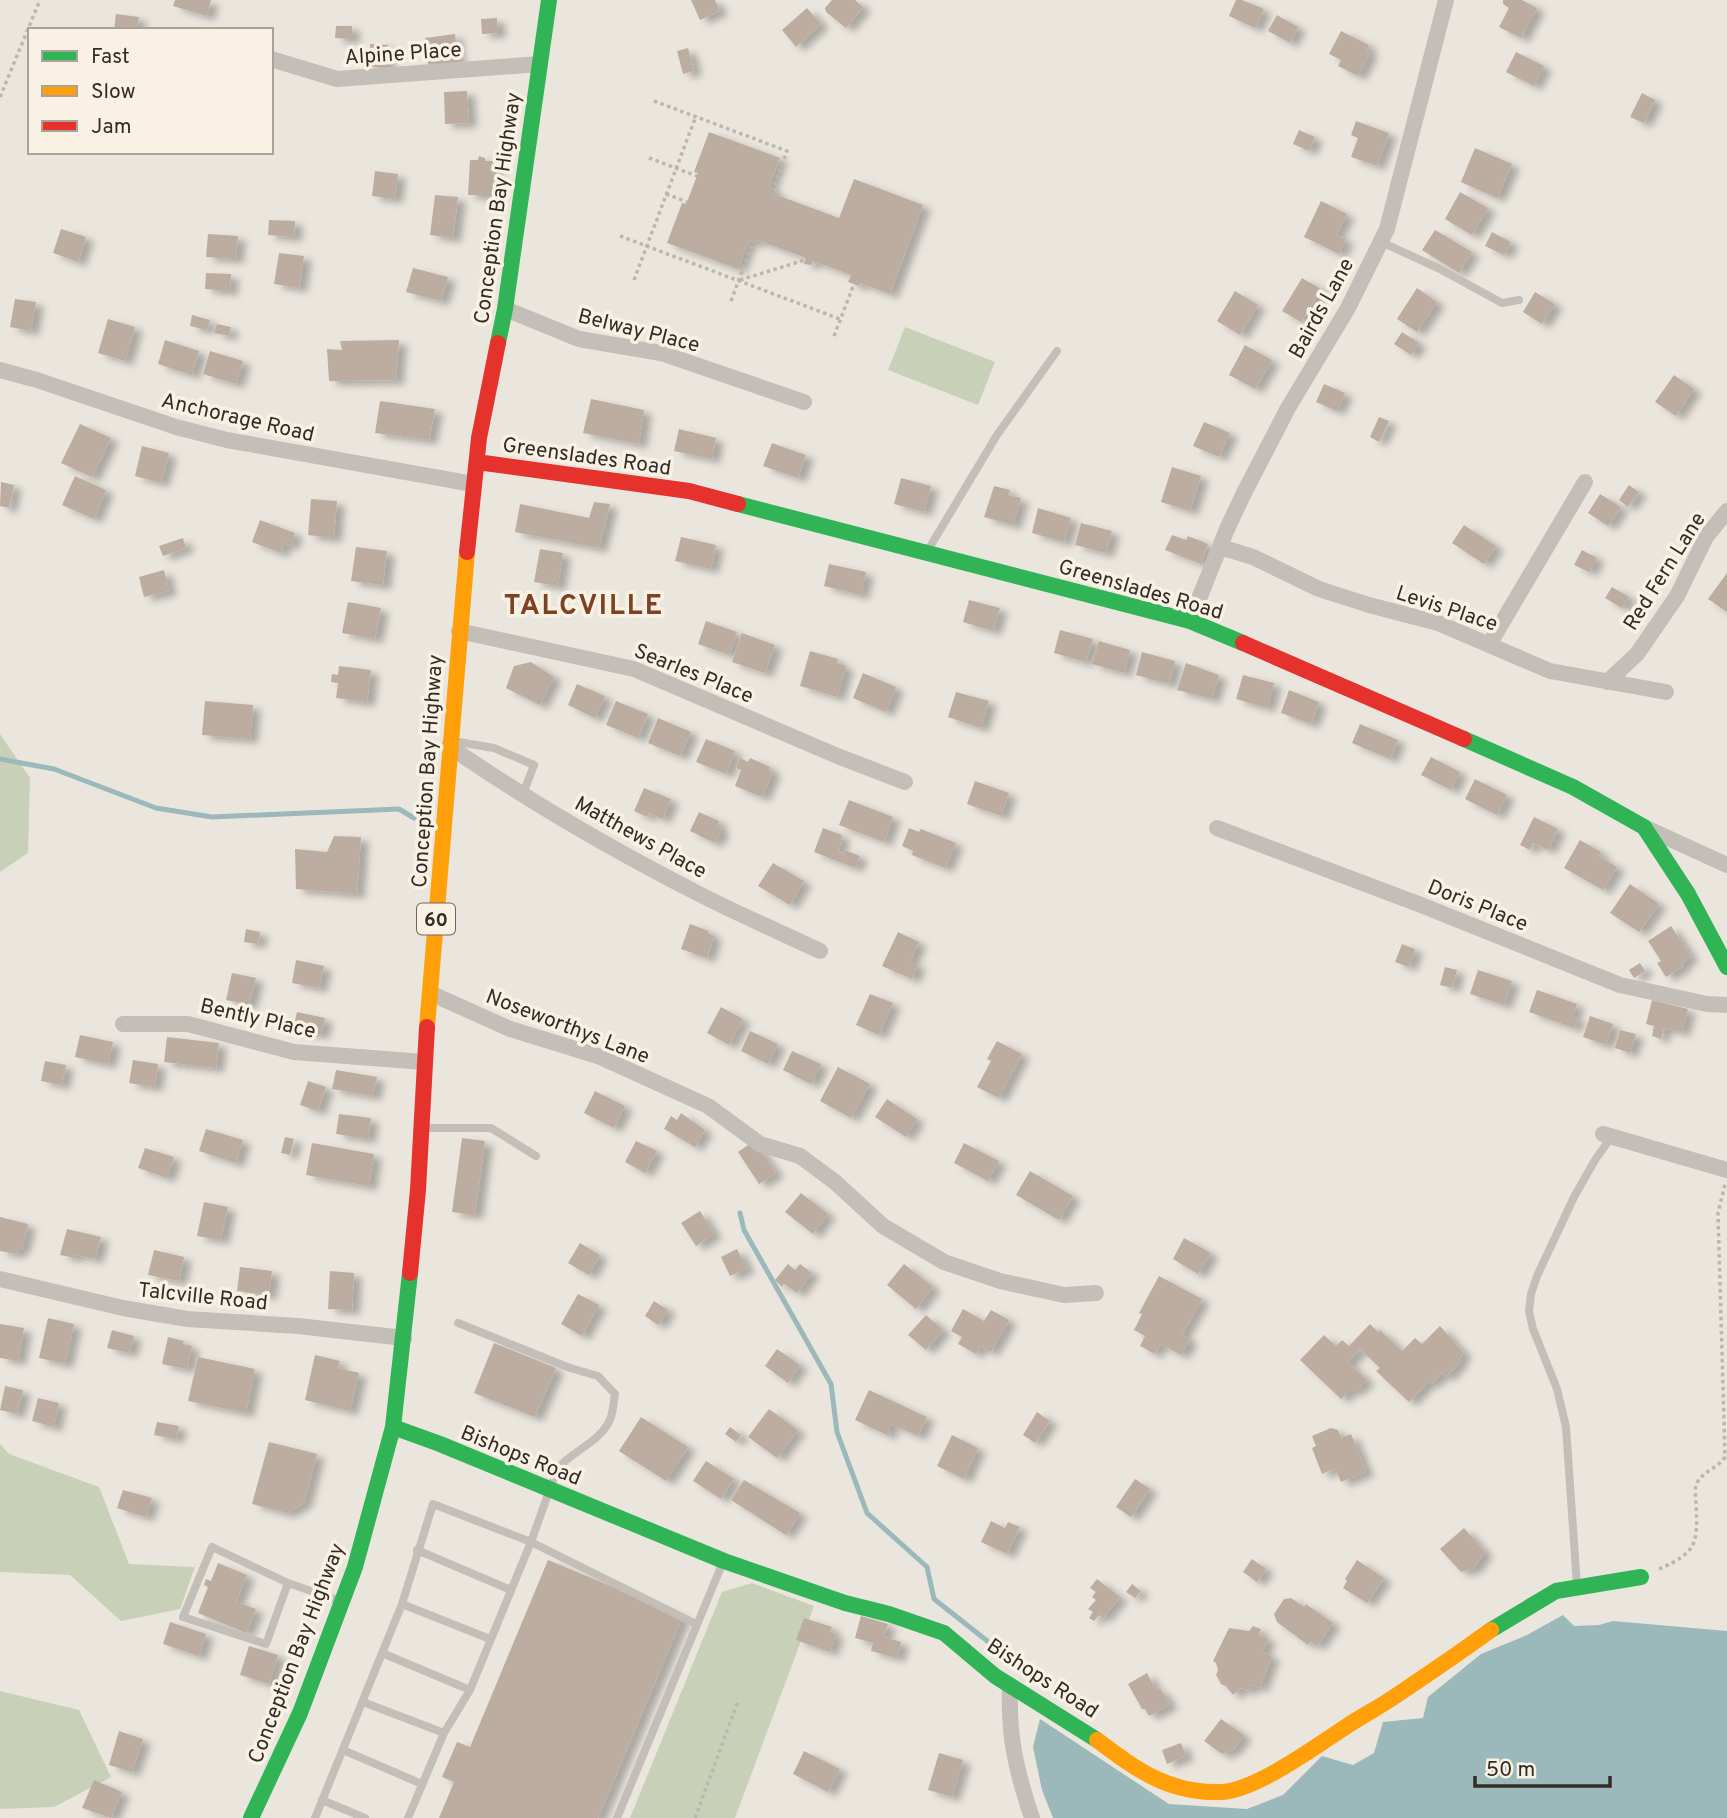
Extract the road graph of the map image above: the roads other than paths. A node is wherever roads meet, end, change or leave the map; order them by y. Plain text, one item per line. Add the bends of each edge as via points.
1 (549, 0) edge
2 (560, 0) edge
3 (1446, 0) edge
4 (273, 60) edge
5 (540, 64) junction
6 (1381, 242) junction
7 (1519, 300) dead end
8 (505, 309) junction
9 (1057, 351) dead end
10 (0, 370) edge
11 (804, 402) dead end
12 (477, 462) junction
13 (1585, 482) dead end
14 (473, 484) junction
15 (1727, 511) edge
16 (1220, 547) junction
17 (927, 552) junction
18 (1190, 621) junction
19 (458, 631) junction
20 (1490, 643) junction
21 (1608, 682) junction
22 (1666, 692) dead end
23 (450, 743) junction
24 (905, 782) dead end
25 (523, 794) junction
26 (1644, 827) junction
27 (1217, 828) dead end
28 (1727, 865) edge
29 (820, 951) dead end
30 (1727, 967) edge
31 (430, 993) junction
32 (1727, 1005) edge
33 (123, 1024) dead end
34 (424, 1062) junction
35 (421, 1128) junction
36 (1608, 1135) joint
37 (536, 1156) dead end
38 (1727, 1170) edge
39 (0, 1279) edge
40 (1096, 1293) dead end
41 (458, 1322) dead end
42 (404, 1338) junction
43 (393, 1427) junction
44 (549, 1490) junction
45 (531, 1542) junction
46 (417, 1550) junction
47 (724, 1561) junction
48 (1641, 1577) road end
49 (288, 1583) junction
50 (1577, 1587) junction
51 (511, 1590) junction
52 (342, 1602) junction
53 (402, 1604) junction
54 (696, 1624) junction
55 (490, 1639) junction
56 (382, 1653) junction
57 (1010, 1685) junction
58 (470, 1690) junction
59 (363, 1702) junction
60 (444, 1732) junction
61 (343, 1750) junction
62 (422, 1784) junction
63 (322, 1800) junction
64 (252, 1818) edge
65 (315, 1818) edge
66 (365, 1818) edge
67 (408, 1818) edge
68 (617, 1818) edge
69 (1032, 1818) edge

1 - 2 street
1 - 5 street, Conception Bay Highway / 60
3 - 6 street, Bairds Lane
4 - 5 street, Alpine Place via 337,79
5 - 8 street, Conception Bay Highway / 60
6 - 7 lane via 1502,303
6 - 16 street, Bairds Lane via 1288,408
8 - 11 street, Belway Place via 579,340 661,353
8 - 12 street, Conception Bay Highway / 60
9 - 17 lane via 998,435
10 - 14 street, Anchorage Road via 176,428
12 - 14 street, Conception Bay Highway / 60
12 - 17 street, Greenslades Road via 689,491
13 - 20 street
14 - 19 street, Conception Bay Highway / 60
15 - 21 street, Red Fern Lane via 1706,537 1677,596 1637,654
16 - 18 street, Bairds Lane
16 - 20 street, Levis Place via 1253,557 1319,589
17 - 18 street, Greenslades Road
18 - 26 street, Greenslades Road via 1561,781
19 - 23 street, Conception Bay Highway / 60
19 - 24 street, Searles Place via 635,669
20 - 21 street, Levis Place via 1550,671
21 - 22 street, Levis Place
23 - 25 street, Matthews Place
23 - 25 lane via 494,748 534,765
23 - 31 street, Conception Bay Highway / 60
25 - 29 street, Matthews Place via 699,894
26 - 28 street
26 - 30 street, Greenslades Road via 1688,894
27 - 32 street, Doris Place via 1620,985
31 - 34 street, Conception Bay Highway / 60
31 - 40 street, Noseworthys Lane via 510,1029 598,1056 709,1106 760,1144 800,1156 883,1226 944,1262 1064,1295
33 - 34 street, Bently Place via 188,1024 294,1052
34 - 35 street, Conception Bay Highway / 60
35 - 37 lane via 491,1128
35 - 42 street, Conception Bay Highway / 60
36 - 38 street
36 - 50 lane via 1537,1276 1529,1311 1566,1427
39 - 42 street, Talcville Road via 187,1319
41 - 44 lane via 598,1376 615,1394 610,1420 593,1440 565,1459
42 - 43 street, Conception Bay Highway / 60
43 - 44 street, Bishops Road
43 - 52 street, Conception Bay Highway / 60
44 - 45 lane
44 - 47 street, Bishops Road
45 - 46 lane via 433,1504
45 - 51 lane
45 - 54 lane
46 - 51 lane
46 - 53 lane
47 - 54 lane
47 - 57 street, Bishops Road via 943,1633
48 - 50 street, Bishops Road
49 - 49 lane via 212,1547 183,1617 266,1644
49 - 52 lane
50 - 57 street, Bishops Road via 1556,1591 1514,1616 1293,1761 1225,1792 1192,1791 1159,1782
51 - 55 lane
52 - 64 street, Conception Bay Highway / 60 via 300,1713
53 - 55 lane
53 - 56 lane
54 - 68 lane
55 - 58 lane
56 - 58 lane
56 - 59 lane
57 - 69 street via 1009,1721 1016,1765
58 - 60 lane
59 - 60 lane
59 - 61 lane
60 - 62 lane
61 - 62 lane
61 - 63 lane
62 - 67 lane
63 - 65 lane
63 - 66 lane

